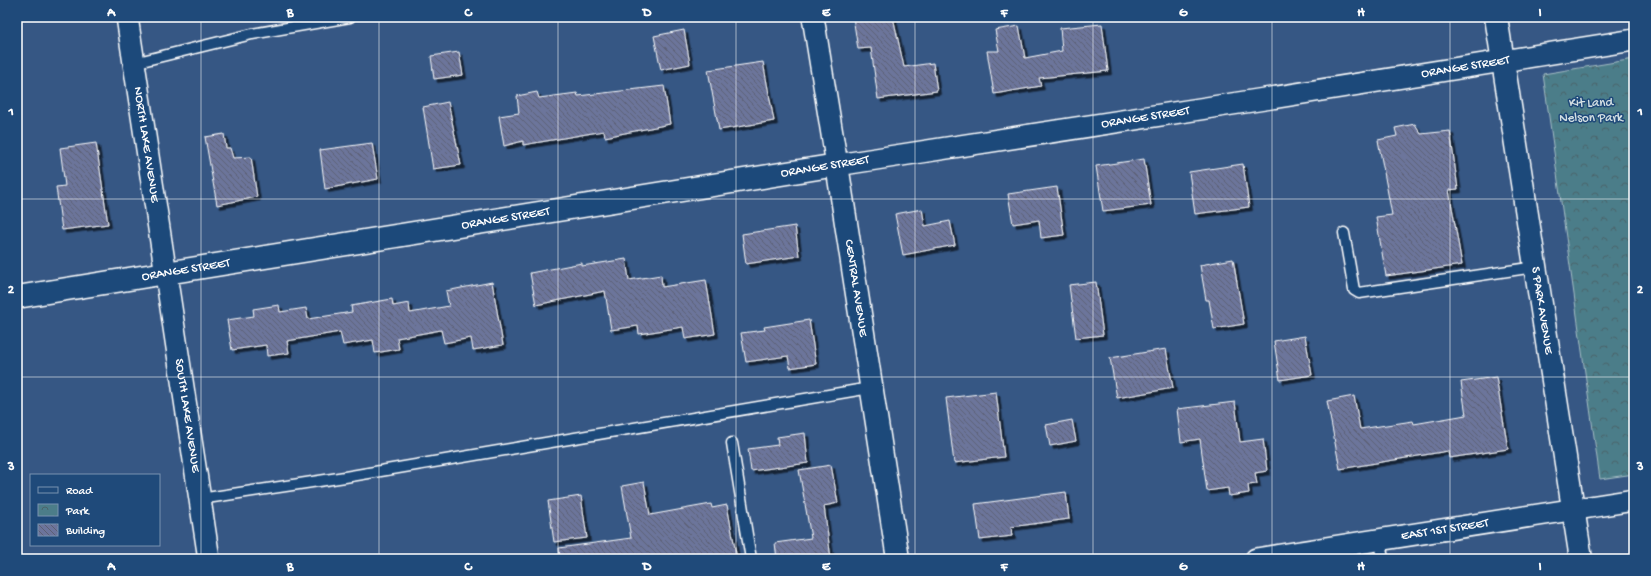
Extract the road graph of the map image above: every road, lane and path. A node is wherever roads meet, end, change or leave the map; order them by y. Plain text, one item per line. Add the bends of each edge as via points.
1 (127, 17) edge
2 (350, 17) edge
3 (813, 17) edge
4 (1496, 17) edge
5 (1634, 40) edge
6 (1503, 62) junction
7 (134, 64) junction
8 (837, 165) junction
9 (1344, 233) dead end
10 (1535, 267) junction
11 (165, 272) junction
12 (17, 296) edge
13 (870, 388) junction
14 (732, 443) dead end
15 (200, 499) junction
16 (1634, 500) edge
17 (1573, 510) junction
18 (1382, 550) edge
19 (210, 559) edge
20 (751, 559) edge
21 (898, 559) edge
22 (1256, 559) edge
23 (1581, 559) edge

1 - 7 street, NORTH LAKE AVENUE
2 - 7 lane via 252,34
3 - 8 street, CENTRAL AVENUE
4 - 6 street, S PARK AVENUE
5 - 6 street, ORANGE STREET
6 - 8 street, ORANGE STREET
6 - 10 street, S PARK AVENUE
7 - 11 street, NORTH LAKE AVENUE
8 - 11 street, ORANGE STREET
8 - 13 street, CENTRAL AVENUE
9 - 10 lane via 1354,290 1358,293
10 - 17 street, S PARK AVENUE
11 - 12 street, ORANGE STREET
11 - 15 street, SOUTH LAKE AVENUE
13 - 15 lane
13 - 21 street, CENTRAL AVENUE
14 - 20 lane
15 - 19 street, SOUTH LAKE AVENUE
16 - 17 street, EAST 1ST STREET
17 - 18 street, EAST 1ST STREET
17 - 23 street, S PARK AVENUE
18 - 22 street, EAST 1ST STREET

